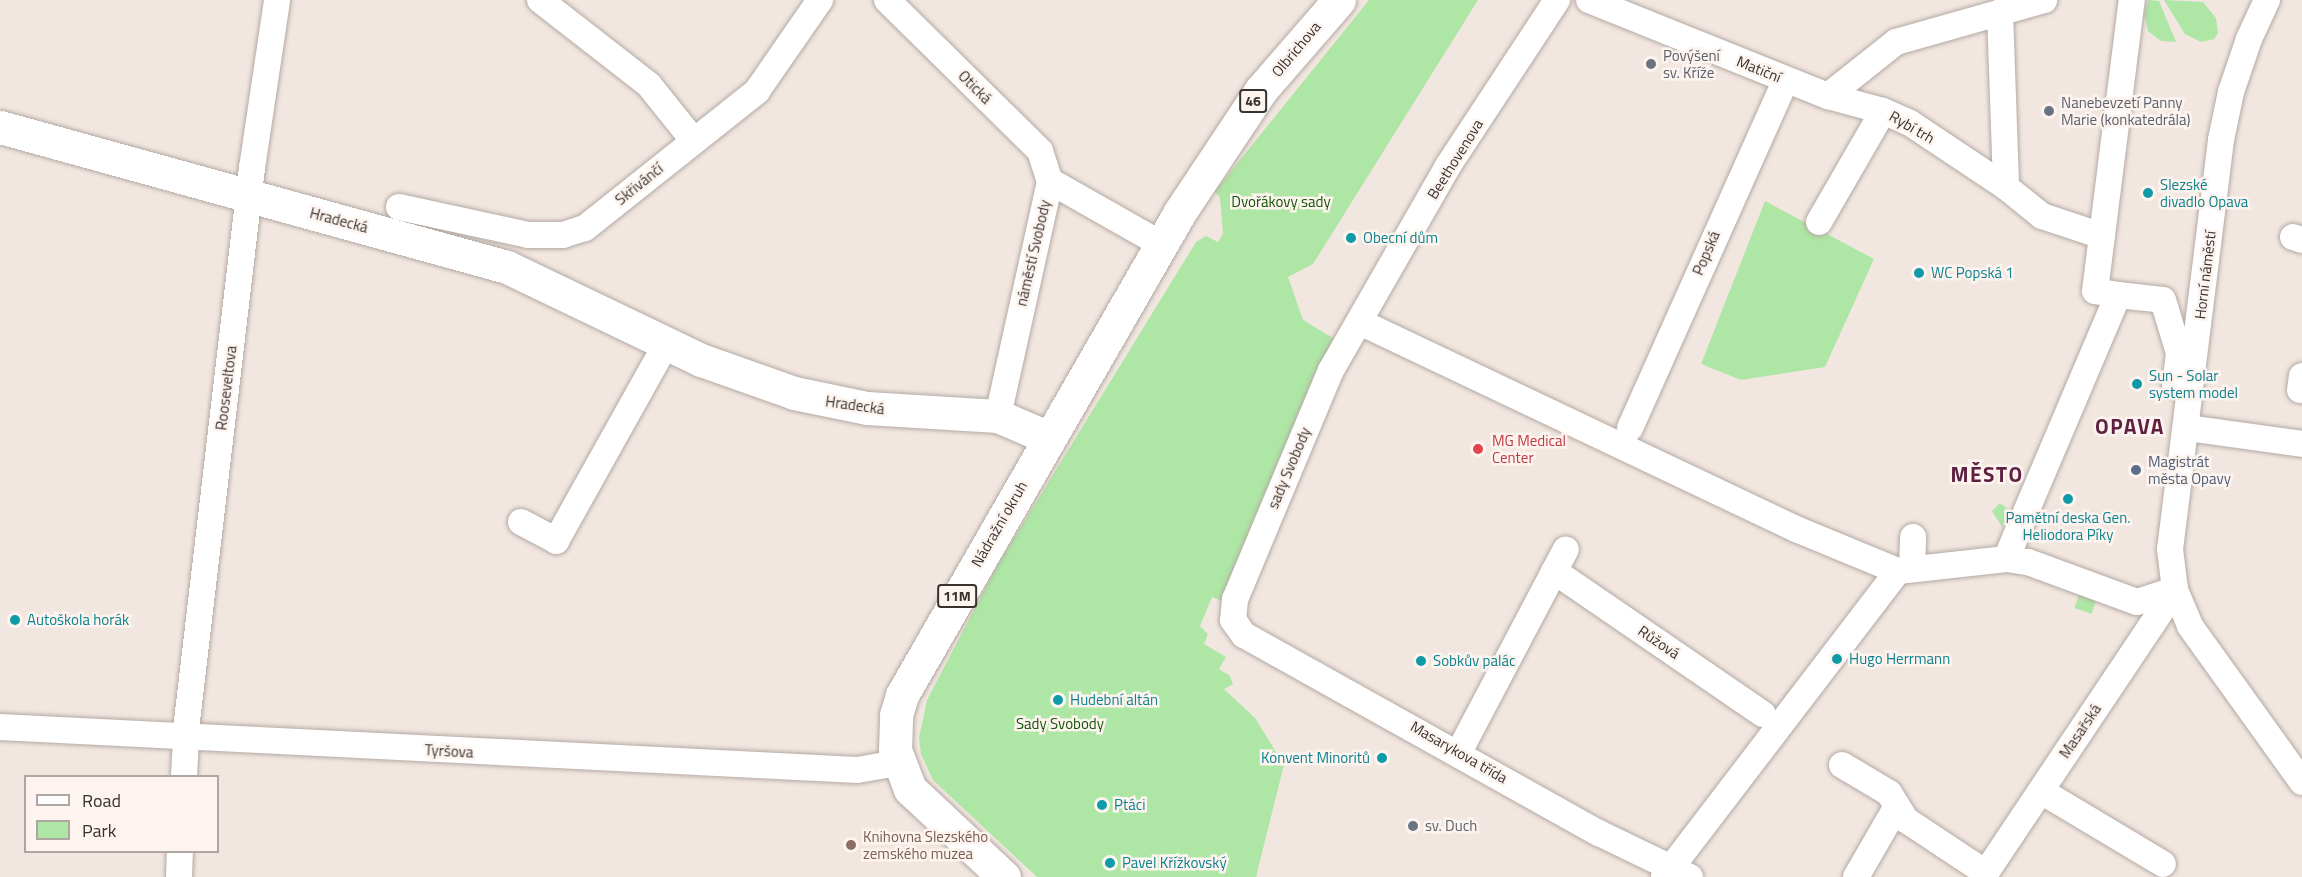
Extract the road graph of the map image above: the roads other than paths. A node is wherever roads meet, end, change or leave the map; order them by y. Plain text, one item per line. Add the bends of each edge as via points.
1 (277, 0) edge
2 (540, 0) edge
3 (820, 0) edge
4 (887, 0) edge
5 (1339, 0) edge
6 (1557, 0) edge
7 (1589, 0) edge
8 (2044, 0) edge
9 (2132, 0) edge
10 (2267, 0) edge
11 (2000, 12) junction
12 (1786, 80) junction
13 (1828, 96) junction
14 (1883, 111) junction
15 (0, 127) edge
16 (693, 140) junction
17 (1050, 182) junction
18 (2006, 187) junction
19 (249, 196) junction
20 (399, 207) dead end
21 (1819, 222) dead end
22 (1168, 232) junction
23 (2101, 244) junction
24 (2118, 295) junction
25 (1360, 322) junction
26 (666, 344) junction
27 (998, 416) junction
28 (1630, 428) dead end
29 (1049, 438) junction
30 (2186, 438) junction
31 (2302, 444) edge
32 (521, 522) dead end
33 (1913, 537) dead end
34 (2006, 559) junction
35 (1905, 570) junction
36 (2175, 590) junction
37 (1233, 620) joint
38 (1763, 714) dead end
39 (0, 727) edge
40 (187, 736) junction
41 (1459, 752) junction
42 (898, 763) junction
43 (1842, 765) dead end
44 (184, 775) edge
45 (2302, 782) edge
46 (2041, 791) junction
47 (1897, 806) junction
48 (180, 853) edge
49 (2163, 864) dead end
50 (1675, 874) edge
51 (1985, 876) edge
52 (179, 877) edge
53 (1004, 877) edge
54 (1856, 877) edge

1 - 19 street, Rooseveltova
2 - 16 street via 649,85
3 - 16 street, Skřivánčí via 757,91
4 - 17 street, Otická via 1040,151
5 - 22 main road, Olbrichova / 46 via 1256,98
6 - 25 street, Beethovenova via 1449,166
7 - 12 street, Matiční
8 - 11 street
9 - 23 street
10 - 30 street, Horní náměstí via 2235,81 2221,140
11 - 13 street via 1896,42
11 - 18 street
12 - 13 street, Matiční
12 - 28 street, Popská
13 - 14 street, Rybí trh
14 - 18 street, Rybí trh via 1910,123
14 - 21 street
15 - 19 main road, Hradecká
16 - 20 street, Skřivánčí via 585,228 570,234 528,235
17 - 22 street, náměstí Svobody
17 - 27 street, náměstí Svobody
18 - 23 street, Rybí trh via 2042,216
19 - 26 main road, Hradecká via 507,267
19 - 40 street, Rooseveltova
22 - 29 main road, 11M
23 - 24 street, Horní náměstí via 2095,291
24 - 30 street, Horní náměstí via 2163,300 2179,353 2168,446
24 - 34 street
25 - 35 street via 1796,529
25 - 37 street, sady Svobody via 1331,370 1299,444 1235,599
26 - 27 main road, Hradecká via 727,371 834,403
26 - 32 street via 556,541
27 - 29 main road, Hradecká
29 - 42 main road, Nádražní okruh / 11M via 902,695 894,733
30 - 31 street
30 - 36 street, Horní náměstí via 2170,549
33 - 35 street
34 - 35 street
34 - 36 street via 2028,562 2137,602
35 - 50 street
36 - 45 street, Horní náměstí via 2190,626
36 - 46 street, Masařská
37 - 41 street, Masarykova třída via 1244,635
38 - 41 street, Růžová via 1560,560
39 - 40 street, Tyršova
40 - 42 street, Tyršova via 857,770
40 - 44 street, Rooseveltova
41 - 50 street, Masarykova třída
42 - 53 main road, Nádražní okruh / 11M via 921,802
43 - 47 street, Masařská via 1889,793
46 - 49 street
46 - 51 street, Masařská
47 - 51 street, Masařská via 1906,820
47 - 54 street
48 - 52 street

